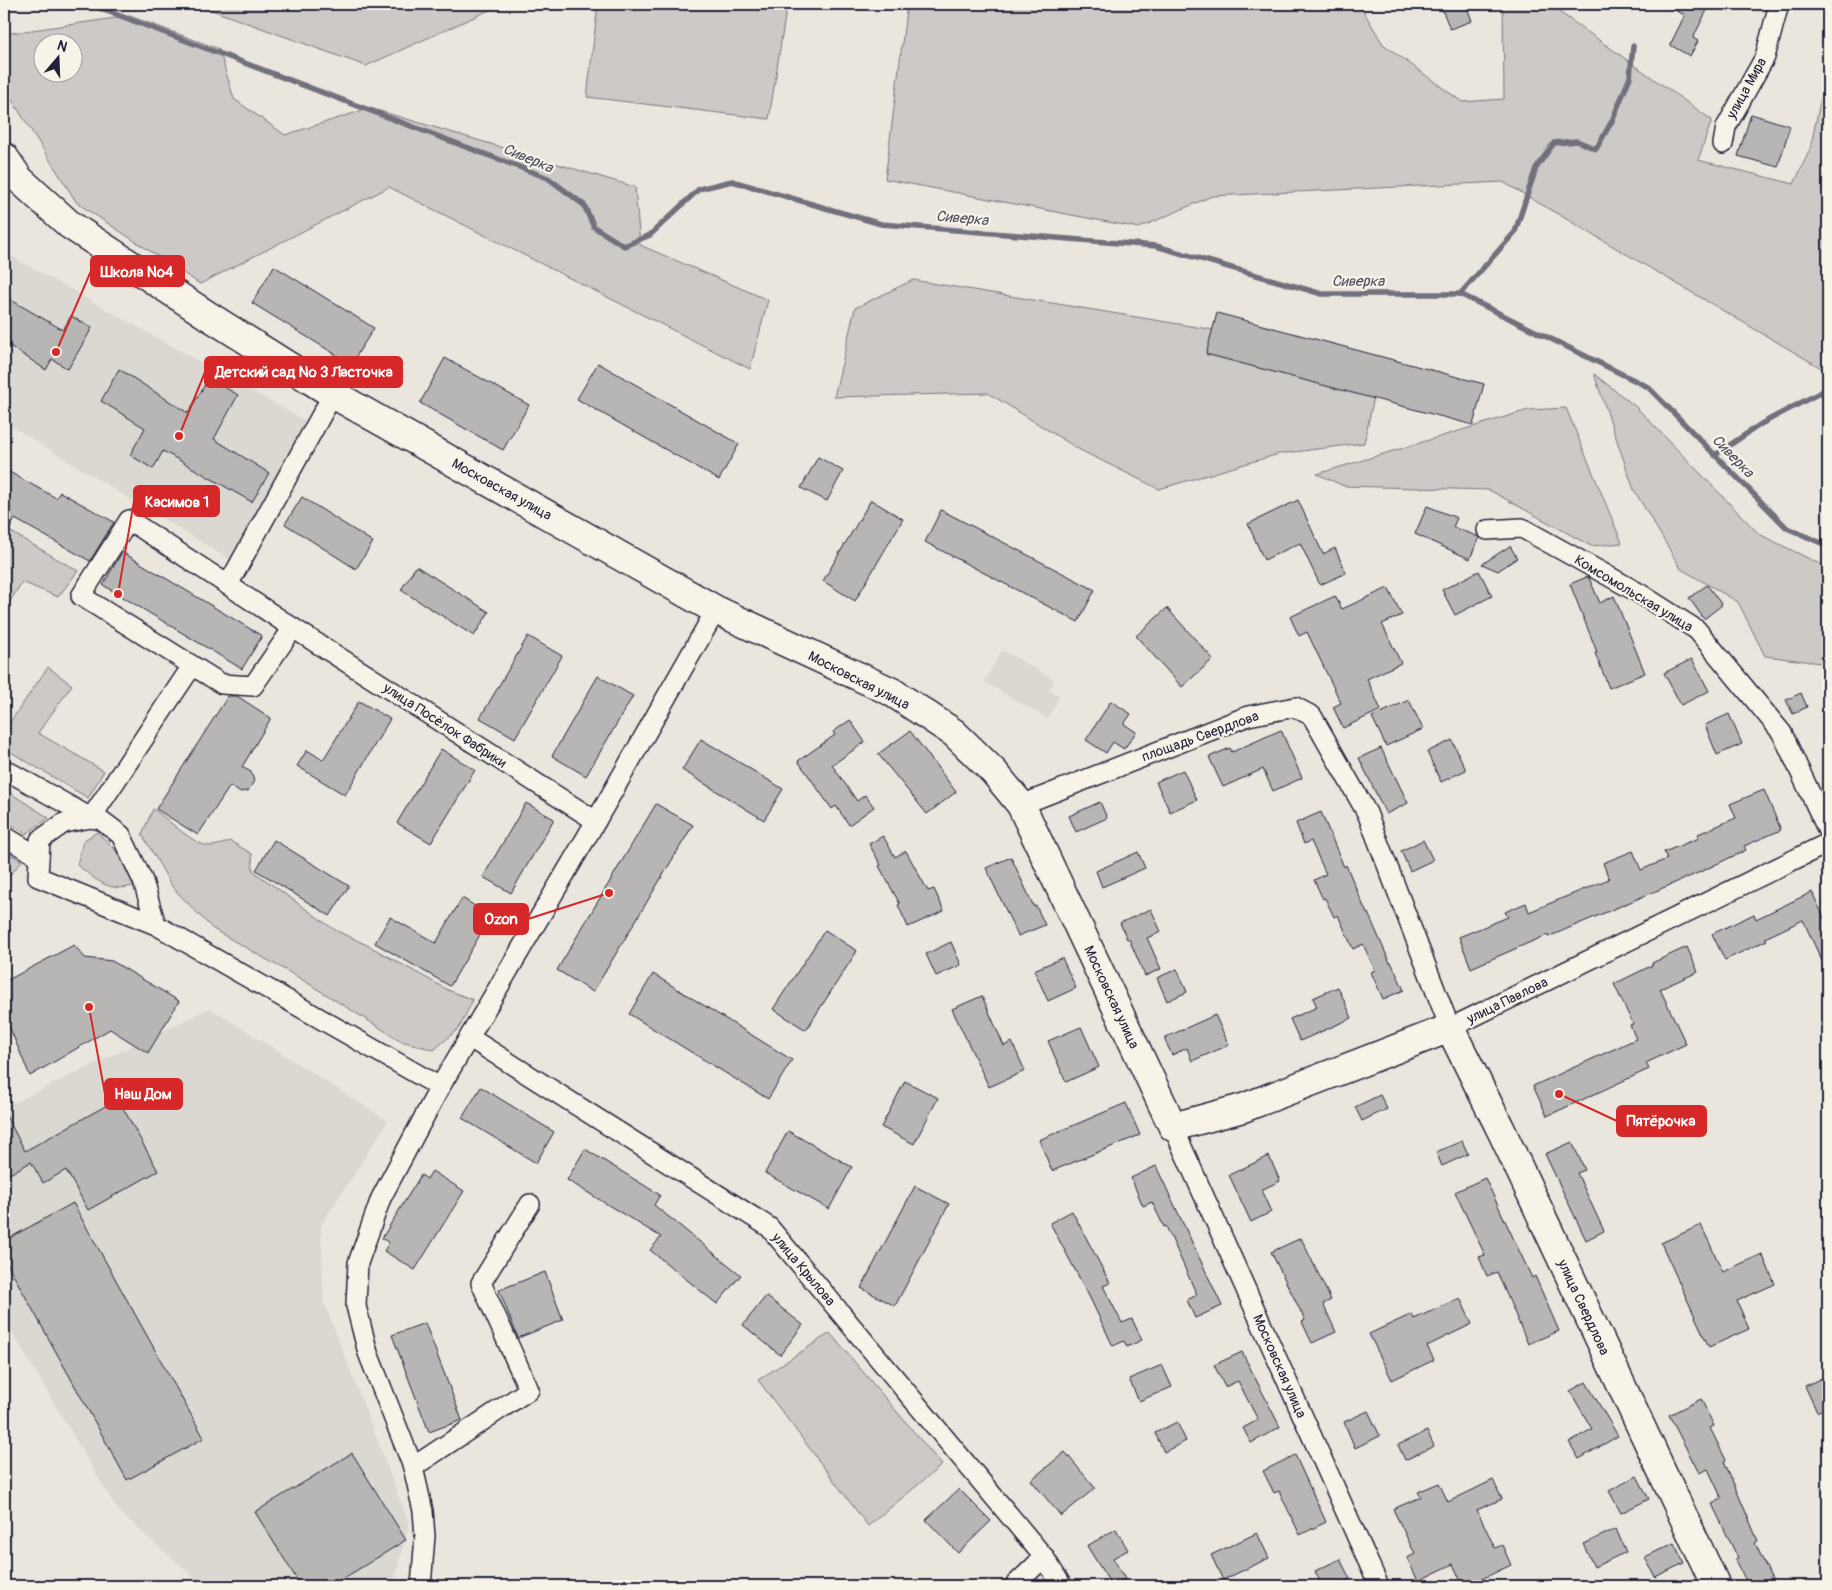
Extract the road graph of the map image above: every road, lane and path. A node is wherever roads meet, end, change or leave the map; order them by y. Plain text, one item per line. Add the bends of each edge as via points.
1 (1779, 4) edge
2 (1723, 144) dead end
3 (4, 157) edge
4 (332, 394) junction
5 (1488, 530) dead end
6 (228, 585) junction
7 (716, 610) junction
8 (292, 628) junction
9 (192, 666) junction
10 (4, 769) edge
11 (1021, 805) junction
12 (91, 818) junction
13 (596, 821) junction
14 (1828, 831) edge
15 (4, 836) edge
16 (1828, 843) edge
17 (39, 857) junction
18 (156, 925) junction
19 (1450, 1028) junction
20 (470, 1038) junction
21 (440, 1087) junction
22 (1173, 1127) junction
23 (530, 1204) dead end
24 (413, 1467) junction
25 (1044, 1557) junction
26 (421, 1586) edge
27 (1014, 1586) edge
28 (1062, 1586) edge
29 (1379, 1586) edge
30 (1716, 1586) edge

1 - 2 street, улица Мира via 1765,57 1726,127
3 - 4 main road, Московская улица via 19,179 70,224
4 - 6 street
4 - 7 main road, Московская улица
5 - 14 street, Комсомольская улица via 1522,528 1698,630 1782,733
6 - 8 street, улица Посёлок Фабрики
6 - 9 street, улица Посёлок Фабрики via 129,520 81,596
7 - 11 main road, Московская улица via 892,692 954,733 994,772
7 - 13 street
8 - 9 street, улица Посёлок Фабрики via 253,686 222,684
8 - 13 street, улица Посёлок Фабрики
9 - 12 street
10 - 12 street
11 - 19 street, площадь Свердлова via 1248,716 1296,707 1312,716 1367,813
11 - 22 main road, Московская улица
12 - 17 street via 64,823 40,840
12 - 18 street via 101,820 121,835 143,881
13 - 20 street
15 - 17 street
16 - 19 street, улица Павлова
17 - 18 street via 38,877
18 - 21 street
19 - 22 main road, улица Павлова via 1243,1108
19 - 30 main road, улица Свердлова
20 - 21 street
20 - 25 street, улица Крылова via 769,1227
21 - 24 street via 381,1198 358,1263 356,1306 368,1353
22 - 29 street, Московская улица
23 - 24 street via 481,1283 529,1390
24 - 26 street via 423,1511
25 - 27 street
25 - 28 street, улица Крылова

